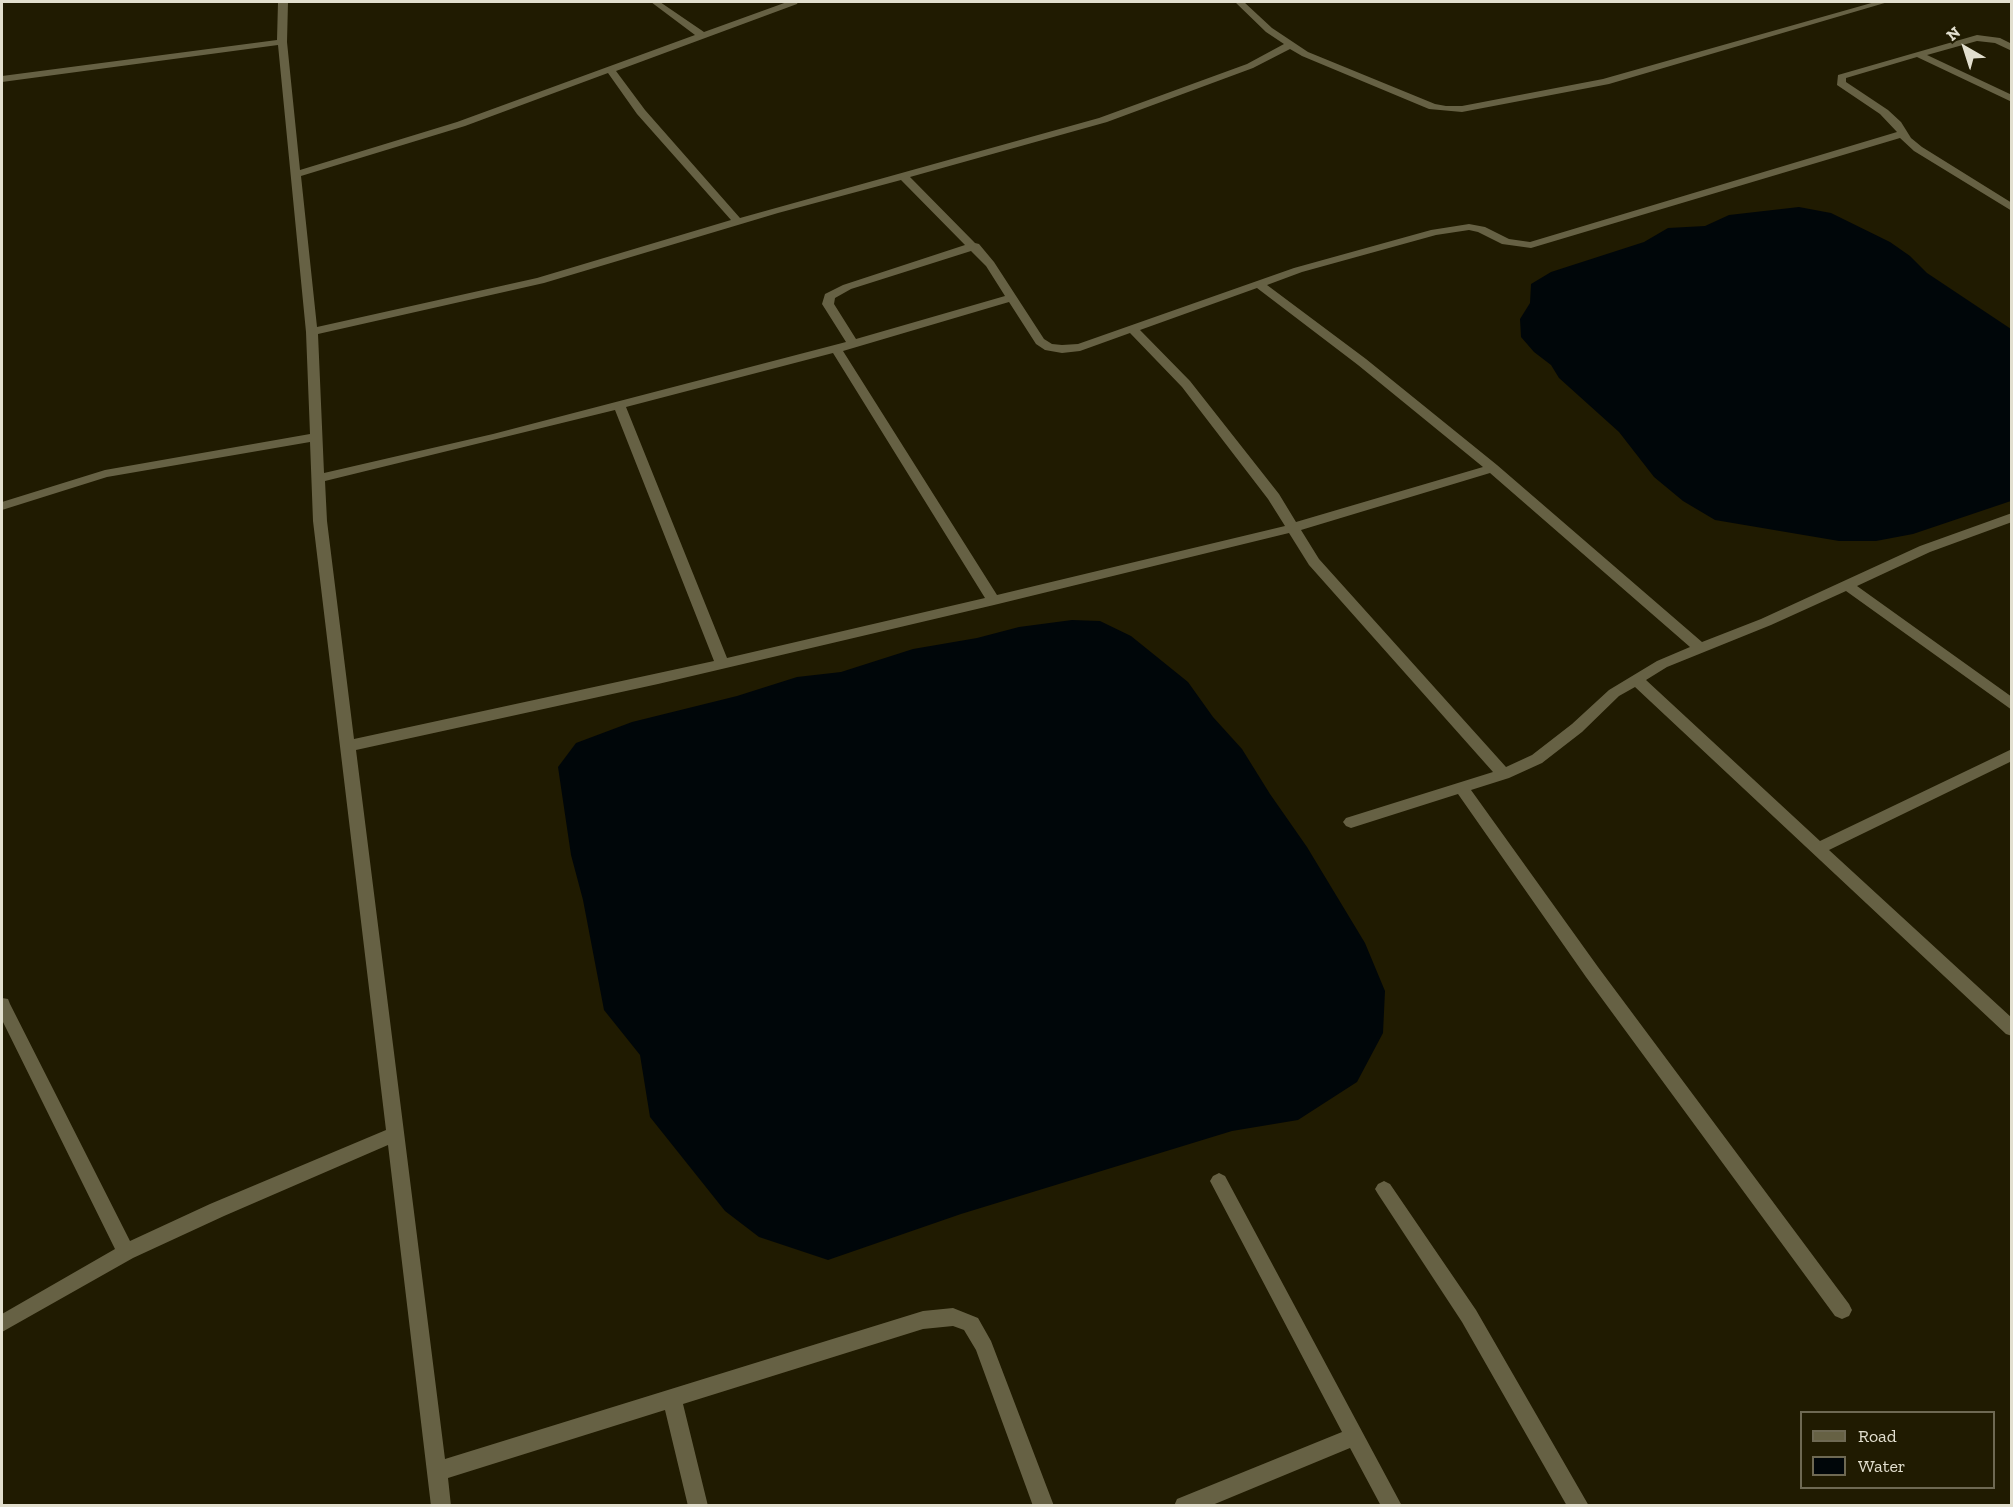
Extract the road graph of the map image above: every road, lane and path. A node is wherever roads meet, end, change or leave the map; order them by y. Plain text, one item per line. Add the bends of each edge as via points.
1 (283, 2) edge
2 (655, 2) edge
3 (794, 2) edge
4 (1239, 2) edge
5 (1883, 2) edge
6 (702, 36) junction
7 (282, 42) junction
8 (1290, 45) junction
9 (2012, 48) edge
10 (1918, 54) junction
11 (610, 69) junction
12 (2, 79) edge
13 (2012, 99) edge
14 (1902, 134) junction
15 (294, 175) junction
16 (903, 176) junction
17 (2012, 208) edge
18 (738, 222) junction
19 (975, 246) junction
20 (1258, 284) junction
21 (1011, 298) junction
22 (1131, 328) junction
23 (312, 332) junction
24 (853, 344) junction
25 (836, 349) junction
26 (619, 404) junction
27 (317, 437) junction
28 (1492, 468) junction
29 (319, 478) junction
30 (2, 506) edge
31 (2012, 517) edge
32 (1292, 528) junction
33 (1848, 586) junction
34 (994, 601) junction
35 (1701, 649) junction
36 (722, 663) junction
37 (1636, 679) junction
38 (2012, 705) edge
39 (348, 746) junction
40 (2012, 754) edge
41 (1504, 774) junction
42 (1462, 788) junction
43 (1352, 822) dead end
44 (1820, 848) junction
45 (2, 1004) edge
46 (2012, 1029) edge
47 (396, 1134) junction
48 (1219, 1180) dead end
49 (1384, 1189) dead end
50 (126, 1252) junction
51 (1842, 1310) dead end
52 (2, 1324) edge
53 (672, 1399) junction
54 (1355, 1436) junction
55 (436, 1472) junction
56 (441, 1506) edge
57 (698, 1506) edge
58 (1044, 1506) edge
59 (1184, 1506) edge
60 (1392, 1506) edge
61 (1579, 1506) edge

1 - 7 street
2 - 6 street
3 - 6 street
4 - 8 street
5 - 8 street via 1594,84 1462,109 1433,107
6 - 11 street
7 - 12 street
7 - 15 street
8 - 16 street via 1250,66 1103,120
9 - 10 street via 1997,40 1977,38
10 - 13 street
10 - 14 street via 1841,77 1847,89 1884,112
11 - 15 street via 438,132
11 - 18 street via 646,119
14 - 17 street via 1918,149
14 - 20 street via 1531,245 1506,242 1481,229 1453,228
15 - 23 street
16 - 18 street
16 - 19 street
18 - 23 street via 540,281
19 - 21 street
19 - 24 street via 829,296 828,304
20 - 22 street
20 - 28 street
21 - 22 street via 1030,330 1049,348 1080,347
21 - 24 street
22 - 32 street via 1186,384 1274,497
23 - 27 street
24 - 25 street
25 - 26 street
25 - 34 street
26 - 29 street
26 - 36 street
27 - 29 street
27 - 30 street via 105,474
28 - 32 street
28 - 35 street
29 - 39 street via 320,521
31 - 33 street via 1924,549
32 - 34 street
32 - 41 street via 1314,562
33 - 35 street
33 - 38 street
34 - 36 street
35 - 37 street
36 - 39 street
37 - 41 street via 1537,759
37 - 44 street
39 - 47 street
40 - 44 street
41 - 42 street
42 - 43 street
42 - 51 street via 1592,972
44 - 46 street
45 - 50 street
47 - 50 street
47 - 55 street
48 - 54 street
49 - 61 street via 1469,1316
50 - 52 street
53 - 55 street
53 - 57 street
53 - 58 street via 924,1320 953,1317 971,1324 984,1347
54 - 59 street
54 - 60 street
55 - 56 street

